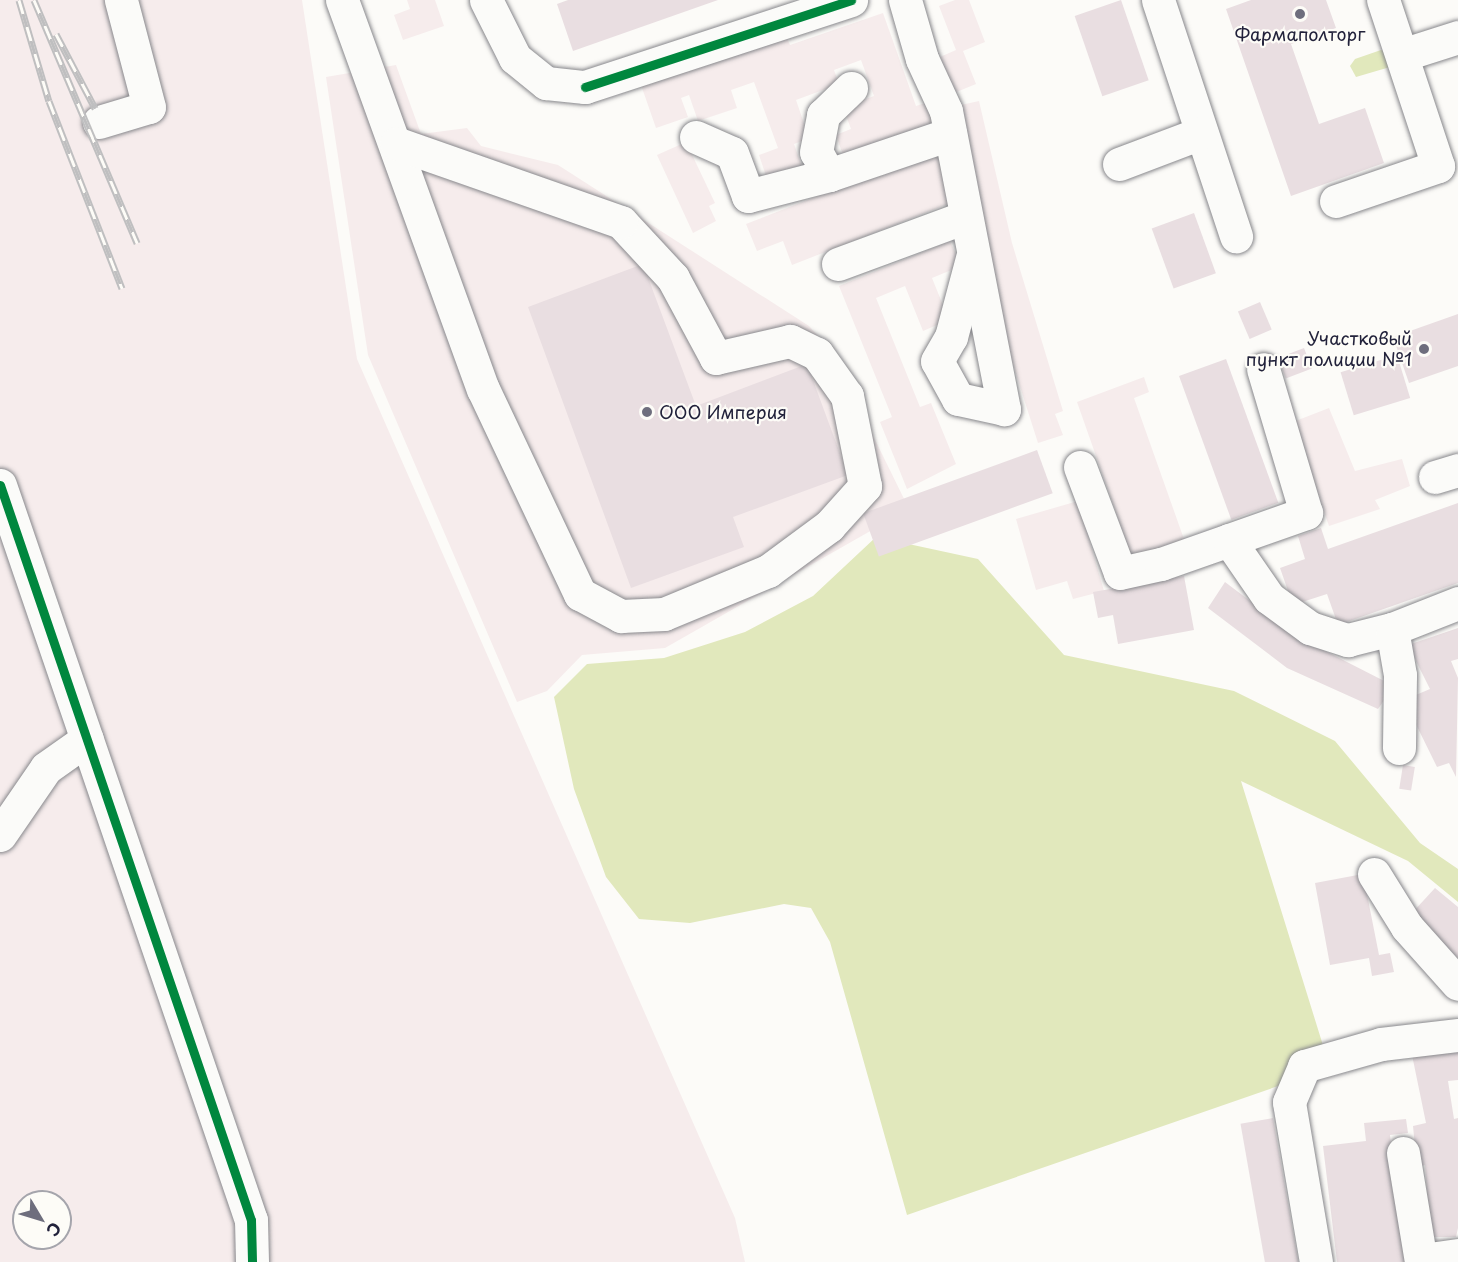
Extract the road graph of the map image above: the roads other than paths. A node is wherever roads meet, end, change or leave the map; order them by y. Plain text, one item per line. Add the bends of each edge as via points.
1 (121, 0) edge
2 (342, 0) edge
3 (486, 0) edge
4 (851, 0) edge
5 (905, 0) edge
6 (1158, 0) edge
7 (1383, 0) edge
8 (1458, 37) edge
9 (1402, 55) junction
10 (851, 88) dead end
11 (99, 122) dead end
12 (1201, 133) junction
13 (950, 134) junction
14 (696, 137) dead end
15 (396, 143) junction
16 (1119, 164) dead end
17 (829, 175) junction
18 (1336, 201) dead end
19 (965, 217) junction
20 (1236, 236) dead end
21 (972, 258) dead end
22 (838, 264) dead end
23 (1263, 369) dead end
24 (1080, 467) dead end
25 (0, 485) edge
26 (1229, 540) junction
27 (1458, 603) edge
28 (1392, 629) junction
29 (87, 739) junction
30 (1399, 748) dead end
31 (0, 835) edge
32 (1374, 874) dead end
33 (1458, 984) edge
34 (1458, 1035) edge
35 (1403, 1153) dead end
36 (1458, 1255) edge
37 (1422, 1261) edge
38 (252, 1262) edge
39 (1316, 1262) edge

1 - 11 street via 149,107
2 - 15 street
3 - 4 street via 515,58 546,83 585,87
5 - 13 street via 922,59 946,111
6 - 12 street
7 - 9 street
8 - 9 street
9 - 18 street via 1438,166
10 - 17 street via 823,115 816,152
12 - 16 street
12 - 20 street
13 - 17 street
13 - 19 street
14 - 17 street via 732,153 748,196
15 - 15 street via 621,222 673,278 716,358 790,341 817,354 847,396 865,486 829,526 768,571 664,614 621,616 580,594 483,389
19 - 21 street
19 - 22 street
23 - 26 street via 1306,513
24 - 26 street via 1120,573
25 - 29 street
26 - 28 street via 1269,598 1310,628 1348,640
27 - 28 street
28 - 30 street via 1400,675
29 - 31 street via 46,768
29 - 38 street via 251,1220
32 - 33 street via 1407,927
34 - 39 street via 1381,1044 1304,1066 1289,1102
35 - 37 street
36 - 37 street

